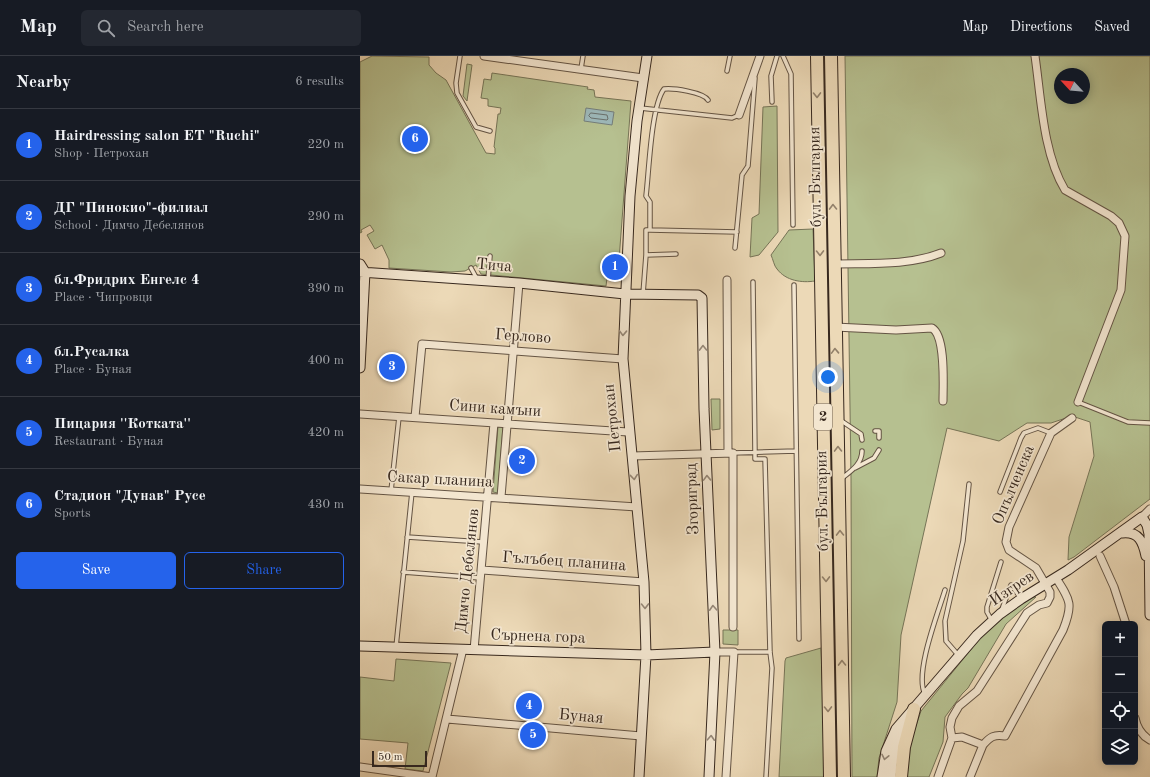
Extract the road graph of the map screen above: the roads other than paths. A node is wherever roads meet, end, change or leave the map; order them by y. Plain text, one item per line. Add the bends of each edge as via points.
1 (460, 56) edge
2 (484, 56) edge
3 (583, 56) edge
4 (647, 56) edge
5 (730, 56) edge
6 (760, 56) edge
7 (777, 56) edge
8 (783, 56) edge
9 (817, 56) edge
10 (831, 56) edge
11 (1036, 56) edge
12 (755, 67) junction
13 (581, 69) junction
14 (727, 71) dead end
15 (643, 78) junction
16 (708, 100) dead end
17 (772, 102) dead end
18 (638, 108) junction
19 (656, 110) junction
20 (739, 115) joint
21 (490, 130) dead end
22 (792, 225) dead end
23 (650, 230) junction
24 (737, 232) junction
25 (735, 248) dead end
26 (941, 253) dead end
27 (676, 254) dead end
28 (646, 255) junction
29 (490, 256) dead end
30 (360, 264) edge
31 (833, 264) junction
32 (471, 268) dead end
33 (362, 272) edge
34 (478, 280) junction
35 (727, 280) dead end
36 (488, 281) junction
37 (753, 282) dead end
38 (519, 283) junction
39 (794, 285) dead end
40 (625, 294) junction
41 (642, 295) junction
42 (835, 327) junction
43 (514, 350) junction
44 (622, 359) junction
45 (360, 368) edge
46 (943, 401) dead end
47 (1078, 402) joint
48 (360, 414) edge
49 (399, 416) junction
50 (415, 417) junction
51 (838, 418) junction
52 (1072, 418) dead end
53 (494, 423) junction
54 (1150, 423) edge
55 (507, 424) junction
56 (858, 431) junction
57 (865, 431) dead end
58 (875, 431) dead end
59 (628, 432) junction
60 (1051, 434) junction
61 (879, 438) dead end
62 (862, 440) dead end
63 (879, 450) dead end
64 (796, 451) junction
65 (862, 451) dead end
66 (755, 452) junction
67 (731, 453) junction
68 (706, 454) junction
69 (632, 456) junction
70 (854, 468) junction
71 (839, 481) junction
72 (969, 484) dead end
73 (360, 489) edge
74 (391, 491) junction
75 (412, 492) junction
76 (1000, 492) dead end
77 (489, 496) junction
78 (501, 497) junction
79 (637, 507) junction
80 (1150, 509) edge
81 (1141, 518) junction
82 (1122, 533) junction
83 (407, 537) junction
84 (484, 542) junction
85 (1148, 543) edge
86 (1100, 556) dead end
87 (1001, 562) dead end
88 (482, 570) junction
89 (403, 572) junction
90 (481, 578) junction
91 (1056, 578) junction
92 (644, 582) junction
93 (1045, 585) junction
94 (945, 590) dead end
95 (1021, 599) junction
96 (1000, 614) junction
97 (1150, 616) edge
98 (992, 621) junction
99 (1125, 621) edge
100 (733, 627) dead end
101 (799, 639) dead end
102 (360, 646) edge
103 (396, 647) junction
104 (462, 649) junction
105 (474, 650) junction
106 (715, 652) junction
107 (734, 652) junction
108 (770, 652) junction
109 (646, 655) junction
110 (959, 656) junction
111 (926, 695) junction
112 (911, 712) junction
113 (447, 719) junction
114 (1138, 729) edge
115 (641, 736) junction
116 (952, 738) junction
117 (1150, 740) edge
118 (983, 745) junction
119 (360, 767) edge
120 (844, 775) edge
121 (432, 777) edge
122 (639, 777) edge
123 (709, 777) edge
124 (726, 777) edge
125 (766, 777) edge
126 (830, 777) edge
127 (882, 777) edge
128 (891, 777) edge
129 (901, 777) edge
130 (938, 777) edge
131 (970, 777) edge

1 - 21 lane via 457,93 476,127
2 - 13 street
3 - 13 lane
4 - 15 street, Петрохан
5 - 14 lane
6 - 12 street
7 - 17 lane via 771,76
8 - 22 lane via 791,74
9 -> 126 highway, бул. България / 2
31 -> 10 highway, бул. България / 2
11 - 47 street via 1050,148 1060,183 1065,190 1119,222 1125,236 1121,290
12 - 20 street
12 - 24 lane via 748,166 742,175
13 - 15 street
15 - 18 street, Петрохан
16 - 19 lane via 701,94 664,89
18 - 19 lane
18 - 40 street, Петрохан
19 - 20 lane via 732,118
19 - 23 lane via 646,196 650,202
23 - 24 lane
23 - 28 lane via 646,230
24 - 25 lane
26 - 31 street via 899,262
27 - 28 lane
28 - 41 lane
29 - 36 lane
30 - 33 street
31 - 42 highway, бул. България / 2
32 - 34 lane
33 - 34 street, Тича
33 - 45 street
34 - 36 street, Тича
35 - 67 street
36 - 38 street, Тича
37 - 66 lane
38 - 40 street, Тича
38 - 43 street, Димчо Дебелянов
39 - 64 lane
40 - 41 street, Згориград
40 -> 44 street, Петрохан
68 -> 41 street, Згориград via 702,298 698,295
42 - 46 street via 896,330 932,328 937,331 942,359
51 -> 42 highway, бул. България / 2
43 - 44 street, Герлово
43 - 50 street, Герлово via 422,344
43 - 55 street, Димчо Дебелянов
44 - 59 street, Петрохан
47 - 54 lane via 1128,422
48 - 49 street, Сини камъни
49 - 50 street, Сини камъни
49 - 74 lane
50 - 53 street, Сини камъни
51 - 56 lane
71 -> 51 highway, бул. България / 2
52 - 60 street
53 - 55 street, Сини камъни
53 - 77 street, Димчо Дебелянов
55 - 59 street, Сини камъни
55 - 78 street, Димчо Дебелянов
56 - 57 lane
56 - 62 lane
58 - 61 lane via 879,431
59 - 69 street, Петрохан
60 - 76 lane via 1038,428 1024,433
60 - 93 street, Опълченска via 1009,527 1006,542 1009,550 1036,568
63 - 70 lane via 874,458
64 - 66 lane
64 - 101 lane
65 - 70 lane via 862,456
66 - 67 lane
66 - 108 lane via 755,459 765,459
67 - 68 street
67 - 100 street
68 - 69 street
106 -> 68 street, Згориград
69 -> 79 street, Петрохан
70 - 71 lane
120 -> 71 highway, бул. България / 2
72 - 110 lane via 963,541 945,621 946,641
73 - 74 street, Сакар планина
74 - 75 street, Сакар планина
75 - 77 street, Сакар планина
75 - 83 lane
77 - 78 street, Сакар планина
77 - 84 street, Димчо Дебелянов
78 - 79 street, Сакар планина
79 - 92 street, Петрохан
80 - 81 street, Изгрев
81 - 82 street, Изгрев
81 - 85 street via 1148,529
82 - 85 street via 1136,535
82 - 91 street, Изгрев
83 - 84 lane
83 - 89 lane
84 - 88 street, Димчо Дебелянов
85 - 97 street
86 - 99 street
87 - 98 lane via 987,607
88 - 90 street, Димчо Дебелянов
88 - 92 street, Гълъбец планина
89 - 90 lane
89 - 103 lane
90 - 105 street, Димчо Дебелянов
91 - 93 street, Изгрев
91 - 118 street via 1070,603 1069,616 1063,630 1005,736 996,734
92 -> 109 street, Петрохан
93 - 95 street, Изгрев
93 - 116 street, Опълченска via 1050,592 1046,603 1027,613 977,691 959,706 950,727
94 - 111 lane via 922,678 922,687
95 - 96 street, Изгрев
95 - 96 lane via 1011,585
96 - 98 street, Изгрев
98 - 110 street, Изгрев
102 - 103 street, Сърнена гора
103 - 104 street, Сърнена гора
104 - 105 street, Сърнена гора
104 - 113 street, Димчо Дебелянов
105 - 109 street, Сърнена гора
106 - 107 street
106 - 109 street, Сърнена гора
123 -> 106 street, Згориград
107 - 108 lane
107 - 124 street
108 - 125 lane via 772,668
109 - 115 street, Петрохан
110 - 111 street, Изгрев
111 - 112 street, Изгрев
112 -> 127 street, Изгрев via 890,740
112 - 128 street, Изгрев via 896,746
112 - 129 highway
113 - 115 street, Буная
113 - 121 street, Димчо Дебелянов
114 - 117 street
115 - 122 street, Петрохан
116 - 118 street via 962,737
116 - 130 street, Опълченска
118 - 131 street
119 - 121 street

